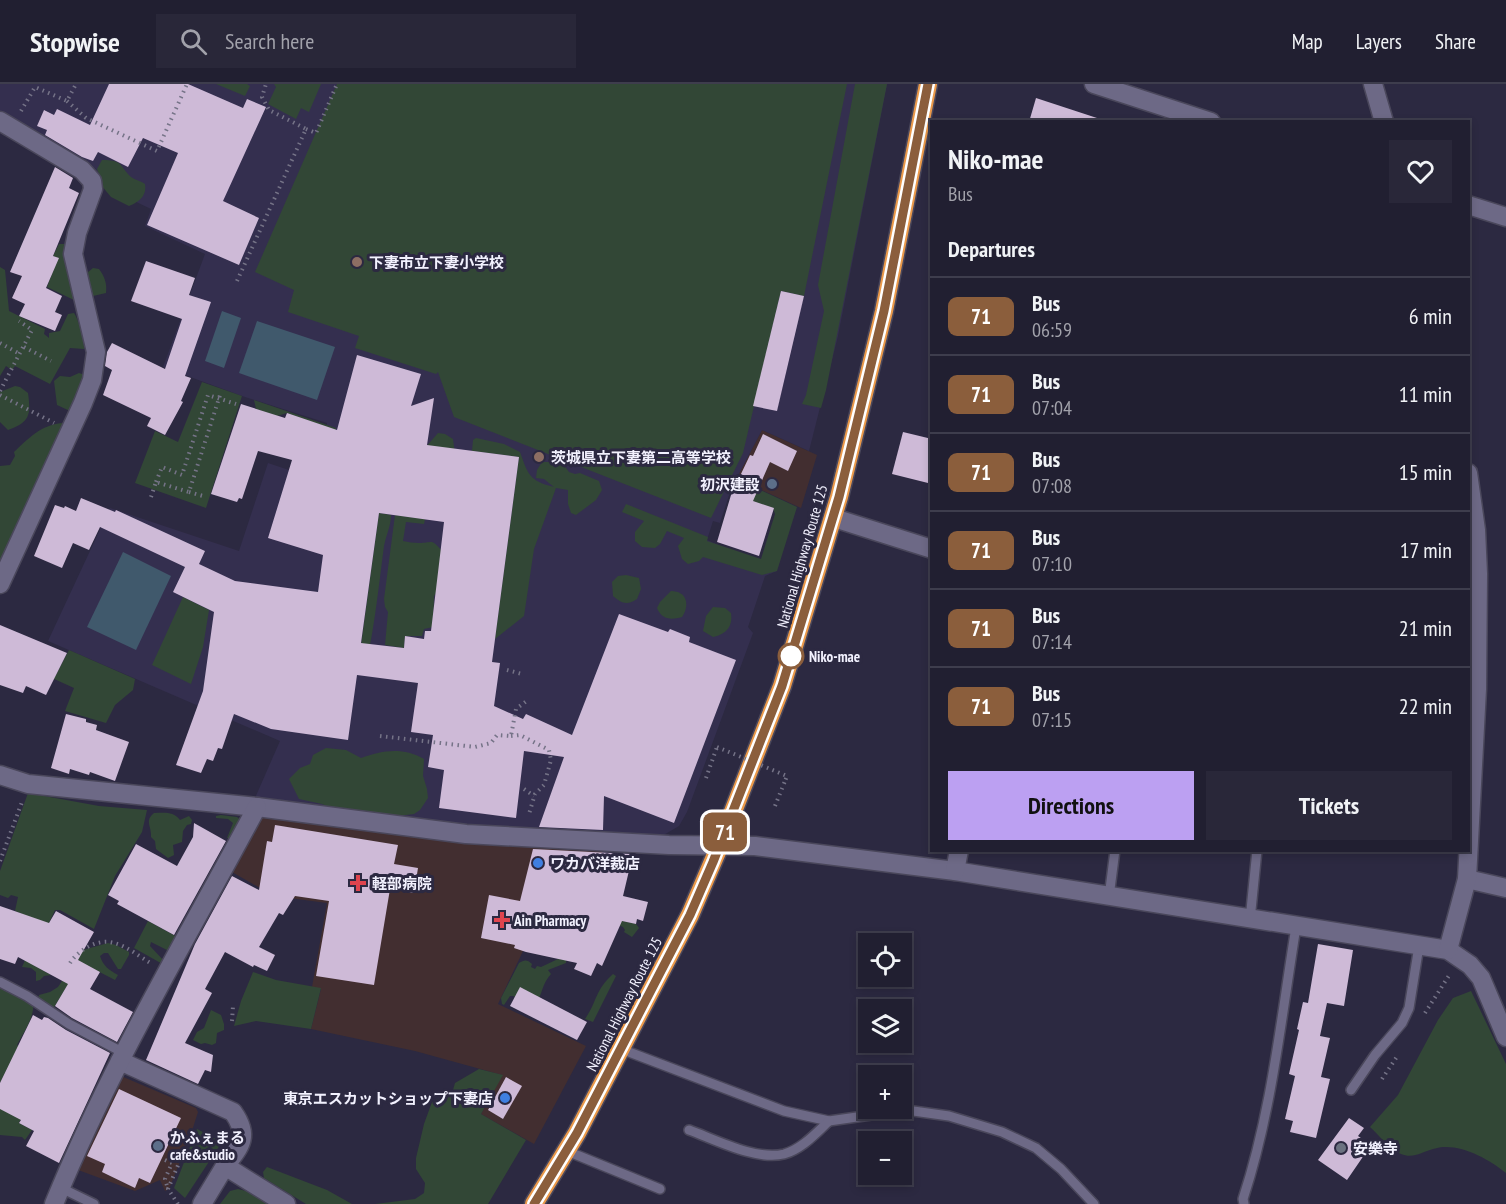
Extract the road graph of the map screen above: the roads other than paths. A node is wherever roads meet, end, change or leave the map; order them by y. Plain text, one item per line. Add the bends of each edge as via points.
1 (928, 84) edge
2 (1094, 84) edge
3 (1372, 84) edge
4 (1205, 120) edge
5 (1383, 120) edge
6 (6, 124) edge
7 (1470, 206) edge
8 (1506, 217) edge
9 (1470, 486) edge
10 (834, 518) junction
11 (930, 548) edge
12 (0, 584) edge
13 (1472, 709) edge
14 (0, 775) edge
15 (1470, 777) edge
16 (257, 807) junction
17 (720, 845) junction
18 (959, 852) edge
19 (1115, 852) edge
20 (1257, 852) edge
21 (1468, 852) edge
22 (955, 871) junction
23 (1467, 879) junction
24 (1506, 888) edge
25 (1109, 897) junction
26 (1250, 920) junction
27 (1296, 927) junction
28 (1419, 946) junction
29 (1448, 950) junction
30 (0, 982) edge
31 (1506, 1037) edge
32 (621, 1049) junction
33 (122, 1057) junction
34 (1351, 1090) dead end
35 (829, 1121) junction
36 (689, 1130) dead end
37 (567, 1151) junction
38 (225, 1166) junction
39 (660, 1189) dead end
40 (58, 1196) edge
41 (94, 1204) edge
42 (202, 1204) edge
43 (286, 1204) edge
44 (534, 1204) edge
45 (1094, 1204) edge
46 (1244, 1204) edge

1 - 10 highway, National Highway Route 125 via 884,311
2 - 4 street
3 - 5 street
6 - 12 street via 82,170 93,184 74,254 95,341 95,364 90,387
7 - 8 street
9 - 13 street via 1478,574
10 - 11 street
10 - 17 highway, National Highway Route 125 via 782,686
13 - 15 street
14 - 16 street via 28,784
16 - 17 street via 466,834
16 - 33 street
17 - 22 street
17 - 32 highway, National Highway Route 125 via 690,915
18 - 22 street
19 - 25 lane
20 - 26 lane
21 - 23 street
22 - 25 street
23 - 24 street
23 - 29 street
25 - 26 street
26 - 27 street
27 - 28 street
27 - 46 lane via 1265,1114
28 - 29 street
28 - 34 lane via 1409,1008 1402,1023
29 - 31 street via 1481,978
30 - 33 lane
32 - 35 lane via 784,1111
32 - 37 highway, National Highway Route 125
33 - 38 street via 233,1112 241,1123 243,1138
33 - 40 street
35 - 36 lane via 803,1144 783,1154 764,1155 739,1149
35 - 45 lane via 906,1110 949,1116 991,1129 1036,1148
37 - 39 lane
37 - 44 highway, National Highway Route 125
38 - 42 street
38 - 43 street
40 - 41 lane

